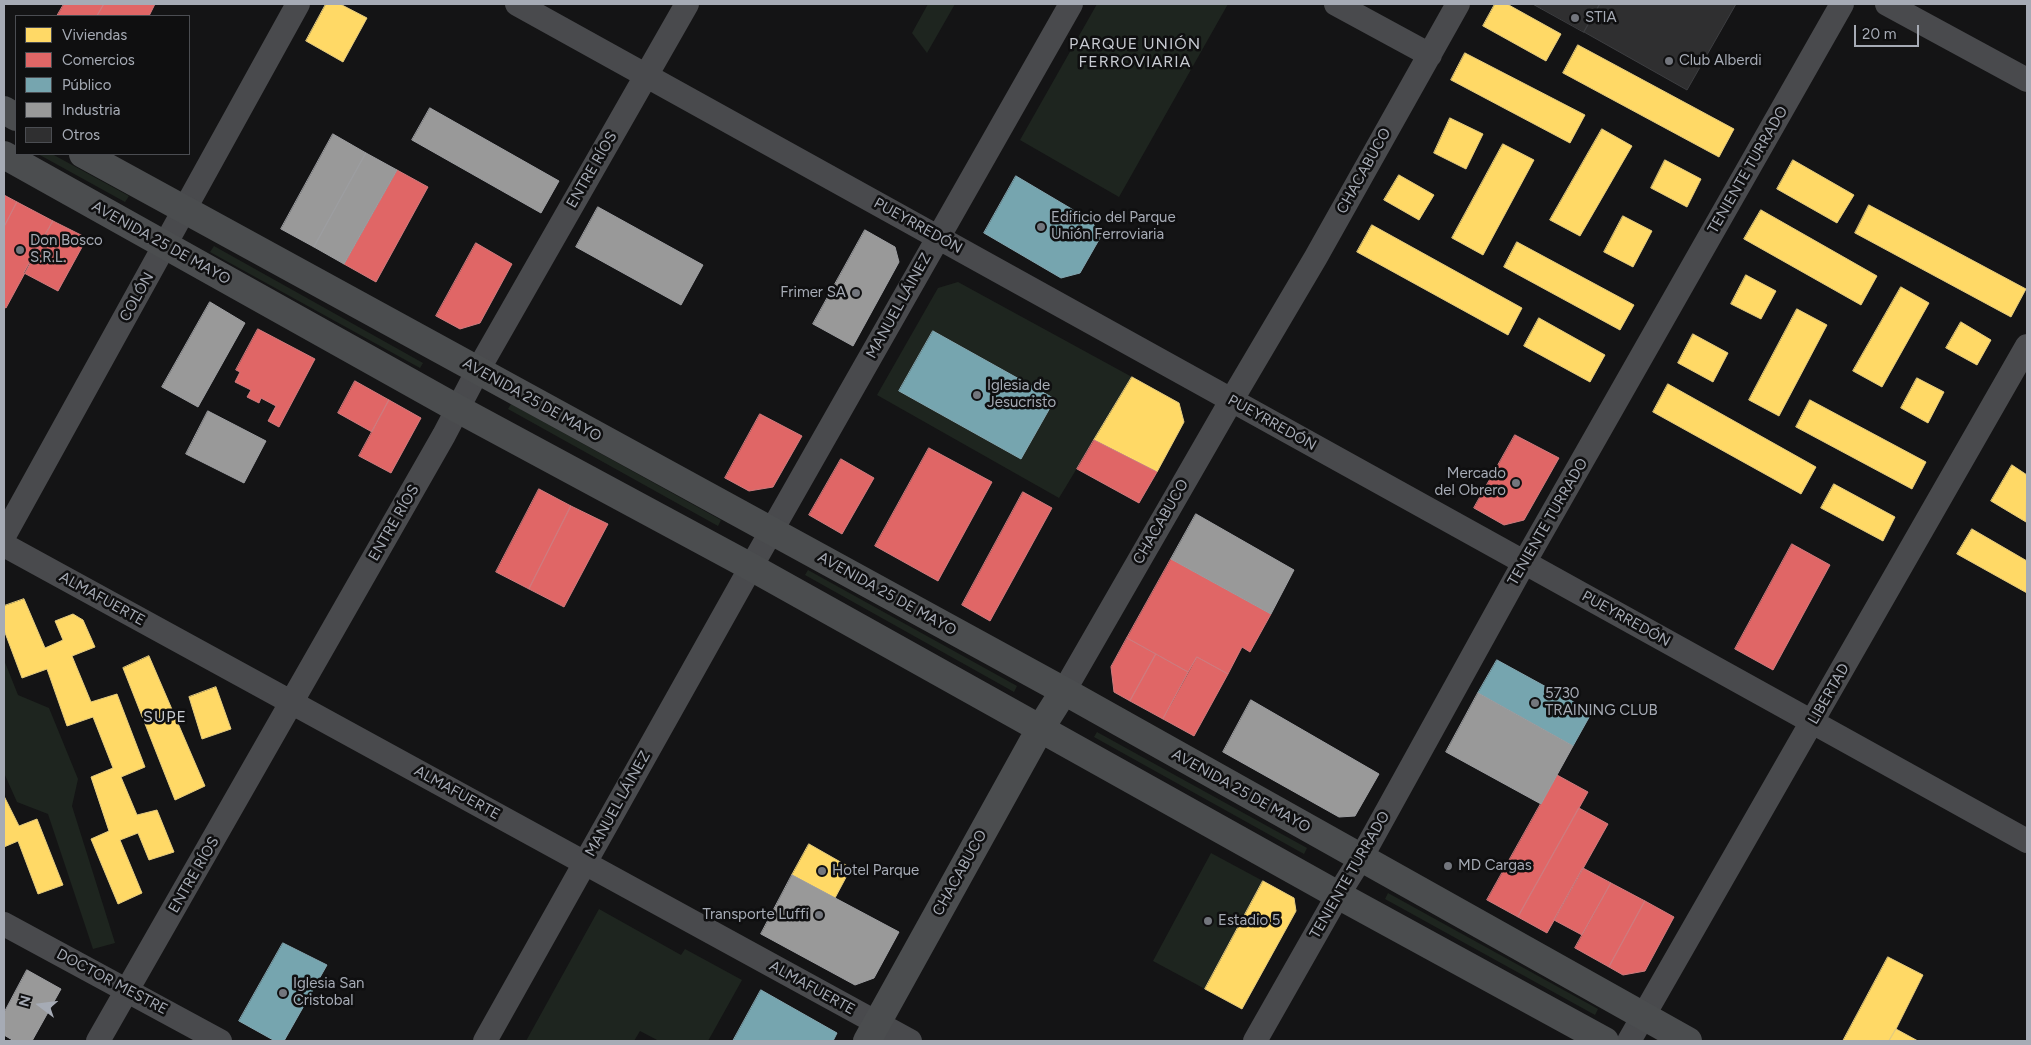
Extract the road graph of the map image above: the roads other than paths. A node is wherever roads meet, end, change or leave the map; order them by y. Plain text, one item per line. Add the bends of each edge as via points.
1 (298, 4) edge
2 (517, 4) edge
3 (687, 4) edge
4 (1071, 4) edge
5 (1336, 4) edge
6 (1458, 4) edge
7 (1842, 4) edge
8 (1886, 4) edge
9 (1430, 55) junction
10 (646, 75) junction
11 (2027, 80) edge
12 (4, 110) edge
13 (15, 116) edge
14 (4, 155) edge
15 (85, 155) edge
16 (186, 210) junction
17 (938, 237) junction
18 (166, 245) junction
19 (2027, 346) edge
20 (478, 370) junction
21 (1231, 401) junction
22 (458, 410) junction
23 (772, 531) junction
24 (4, 536) edge
25 (4, 545) edge
26 (1524, 563) junction
27 (751, 567) junction
28 (1064, 691) junction
29 (291, 704) junction
30 (1813, 722) junction
31 (1040, 729) junction
32 (2027, 841) edge
33 (1361, 858) junction
34 (585, 863) junction
35 (1338, 895) junction
36 (4, 924) edge
37 (128, 990) junction
38 (1644, 1018) junction
39 (872, 1032) edge
40 (98, 1041) edge
41 (220, 1041) edge
42 (484, 1041) edge
43 (910, 1041) edge
44 (1255, 1041) edge
45 (1606, 1041) edge
46 (1629, 1041) edge
47 (1688, 1041) edge

1 - 16 street, COLÓN
2 - 10 street, PUEYRREDÓN
3 - 10 street, ENTRE RÍOS
4 - 17 street, MANUEL LÁINEZ
5 - 9 street
6 - 9 street, CHACABUCO
7 - 26 street, TENIENTE TURRADO
8 - 11 street
9 - 21 street, CHACABUCO
10 - 17 street, PUEYRREDÓN
10 - 20 street, ENTRE RÍOS
12 - 13 main road
14 - 18 main road, AVENIDA 25 DE MAYO
15 - 16 main road, AVENIDA 25 DE MAYO
16 - 18 street, COLÓN
16 - 20 main road, AVENIDA 25 DE MAYO
17 - 21 street, PUEYRREDÓN
17 - 23 street, MANUEL LÁINEZ
18 - 22 main road, AVENIDA 25 DE MAYO
18 - 24 street, COLÓN
19 - 30 street, LIBERTAD
20 - 22 street, ENTRE RÍOS
20 - 23 main road, AVENIDA 25 DE MAYO
21 - 26 street, PUEYRREDÓN
21 - 28 street, CHACABUCO
22 - 27 main road, AVENIDA 25 DE MAYO
22 - 29 street, ENTRE RÍOS
23 - 27 street, MANUEL LÁINEZ
23 - 28 main road, AVENIDA 25 DE MAYO
25 - 29 street, ALMAFUERTE
26 - 30 street, PUEYRREDÓN
26 - 33 street, TENIENTE TURRADO
27 - 31 main road, AVENIDA 25 DE MAYO
27 - 34 street, MANUEL LÁINEZ
28 - 31 main road, CHACABUCO
28 - 33 main road, AVENIDA 25 DE MAYO
29 - 34 street, ALMAFUERTE
29 - 37 street, ENTRE RÍOS
30 - 32 street, PUEYRREDÓN
30 - 38 street, LIBERTAD
31 - 35 main road, AVENIDA 25 DE MAYO
31 - 39 main road, CHACABUCO
33 - 35 street, TENIENTE TURRADO
33 - 38 main road, AVENIDA 25 DE MAYO
34 - 39 street, ALMAFUERTE
34 - 42 street, MANUEL LÁINEZ
35 - 44 street, TENIENTE TURRADO
35 - 45 main road, AVENIDA 25 DE MAYO
36 - 37 street, DOCTOR MESTRE
37 - 40 street, ENTRE RÍOS
37 - 41 street, DOCTOR MESTRE
38 - 46 street, LIBERTAD
38 - 47 main road, AVENIDA 25 DE MAYO
39 - 43 street, ALMAFUERTE

